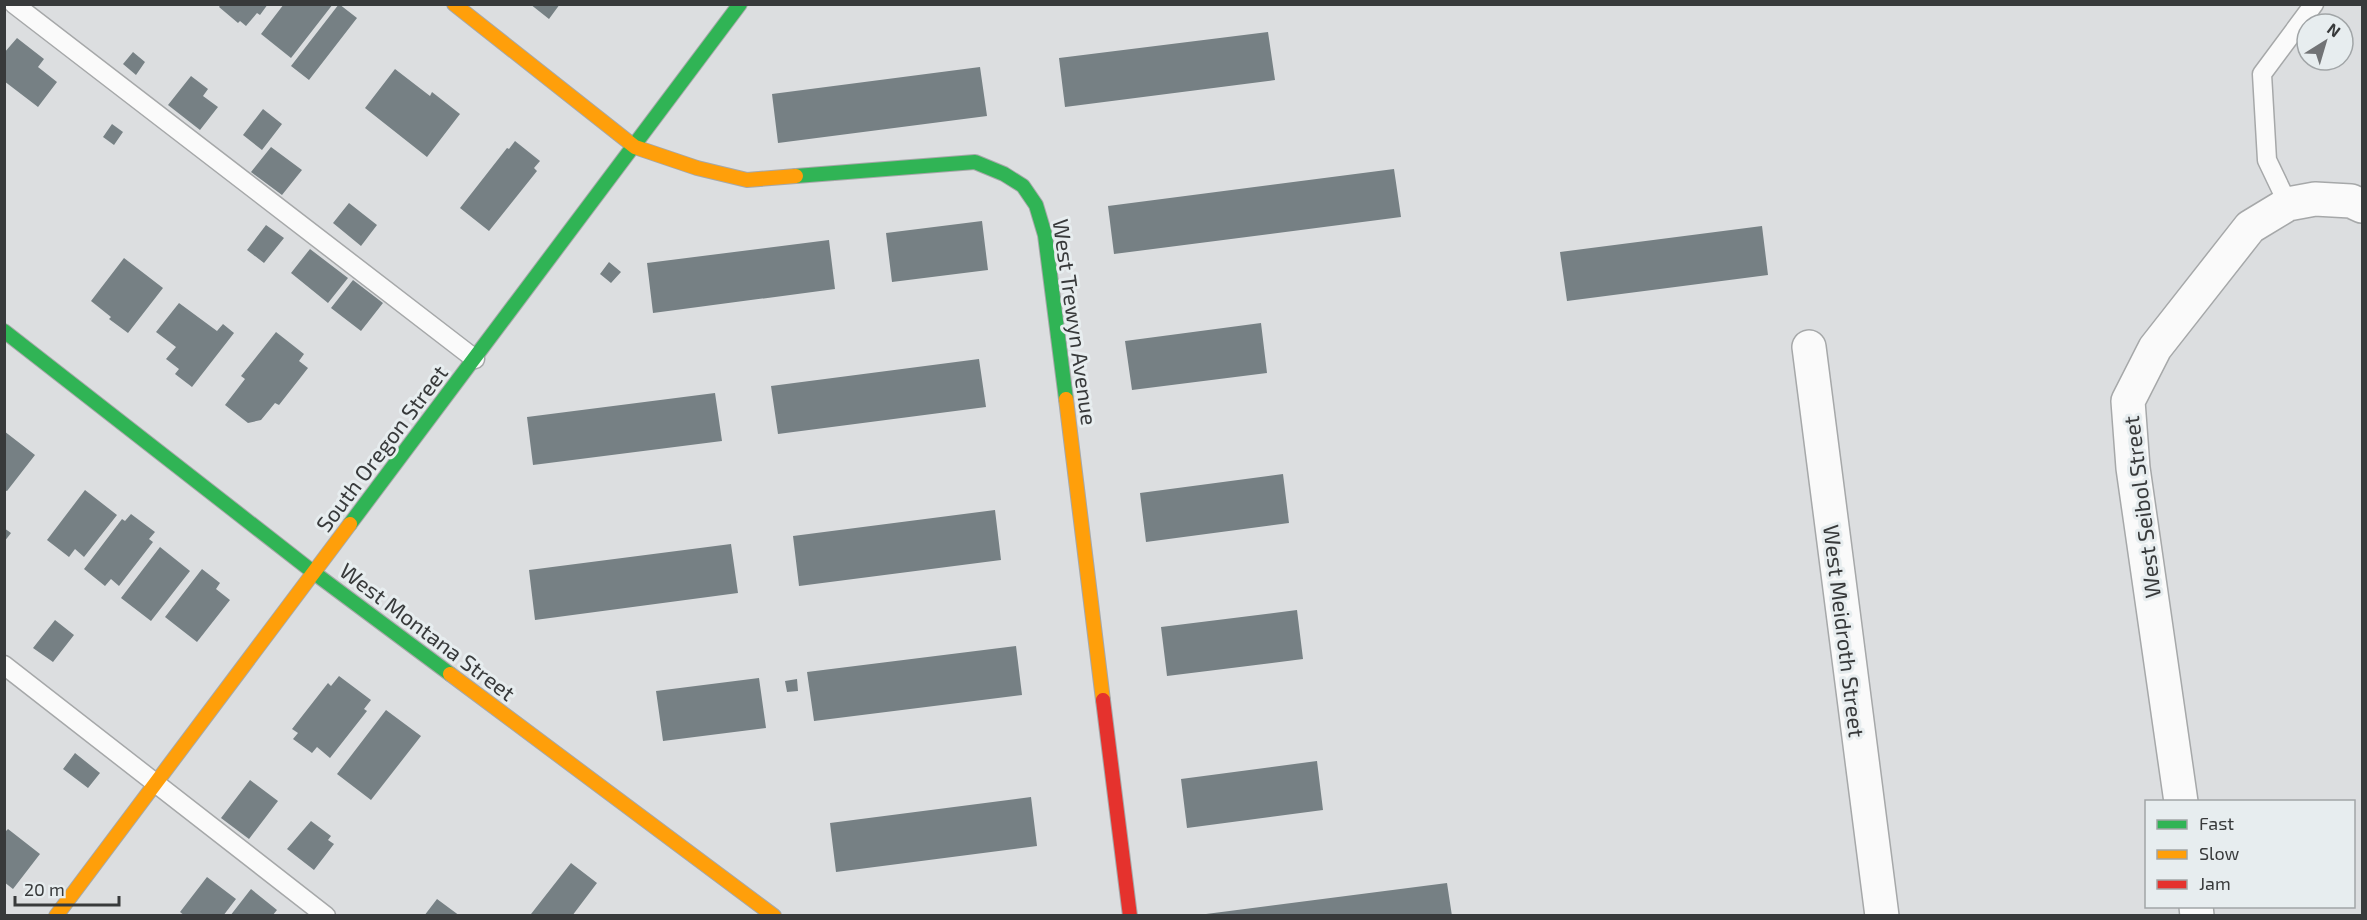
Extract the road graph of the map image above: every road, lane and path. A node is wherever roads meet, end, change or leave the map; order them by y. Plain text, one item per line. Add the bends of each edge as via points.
1 (14, 4) edge
2 (454, 4) edge
3 (740, 4) edge
4 (2314, 4) edge
5 (634, 147) junction
6 (2288, 204) junction
7 (2362, 206) edge
8 (4, 332) edge
9 (1809, 347) dead end
10 (475, 359) junction
11 (313, 572) junction
12 (4, 665) edge
13 (156, 783) junction
14 (2181, 800) edge
15 (56, 915) edge
16 (326, 915) edge
17 (774, 915) edge
18 (1130, 915) edge
19 (1882, 915) edge

1 - 10 lane
2 - 5 street, West Trewyn Avenue
3 - 5 street, South Oregon Street
4 - 6 lane via 2262,74 2267,160
5 - 10 street, South Oregon Street
5 - 18 street, West Trewyn Avenue via 747,180 975,162 1026,186 1039,209 1045,235
6 - 7 street, West Seibol Street via 2315,199 2351,201
6 - 14 street, West Seibol Street via 2250,227 2155,348 2128,400 2133,468
8 - 11 street, West Montana Street
9 - 19 street, West Meidroth Street
10 - 11 street, South Oregon Street
11 - 13 street, South Oregon Street
11 - 17 street, West Montana Street
12 - 13 lane
13 - 15 street, South Oregon Street
13 - 16 lane

